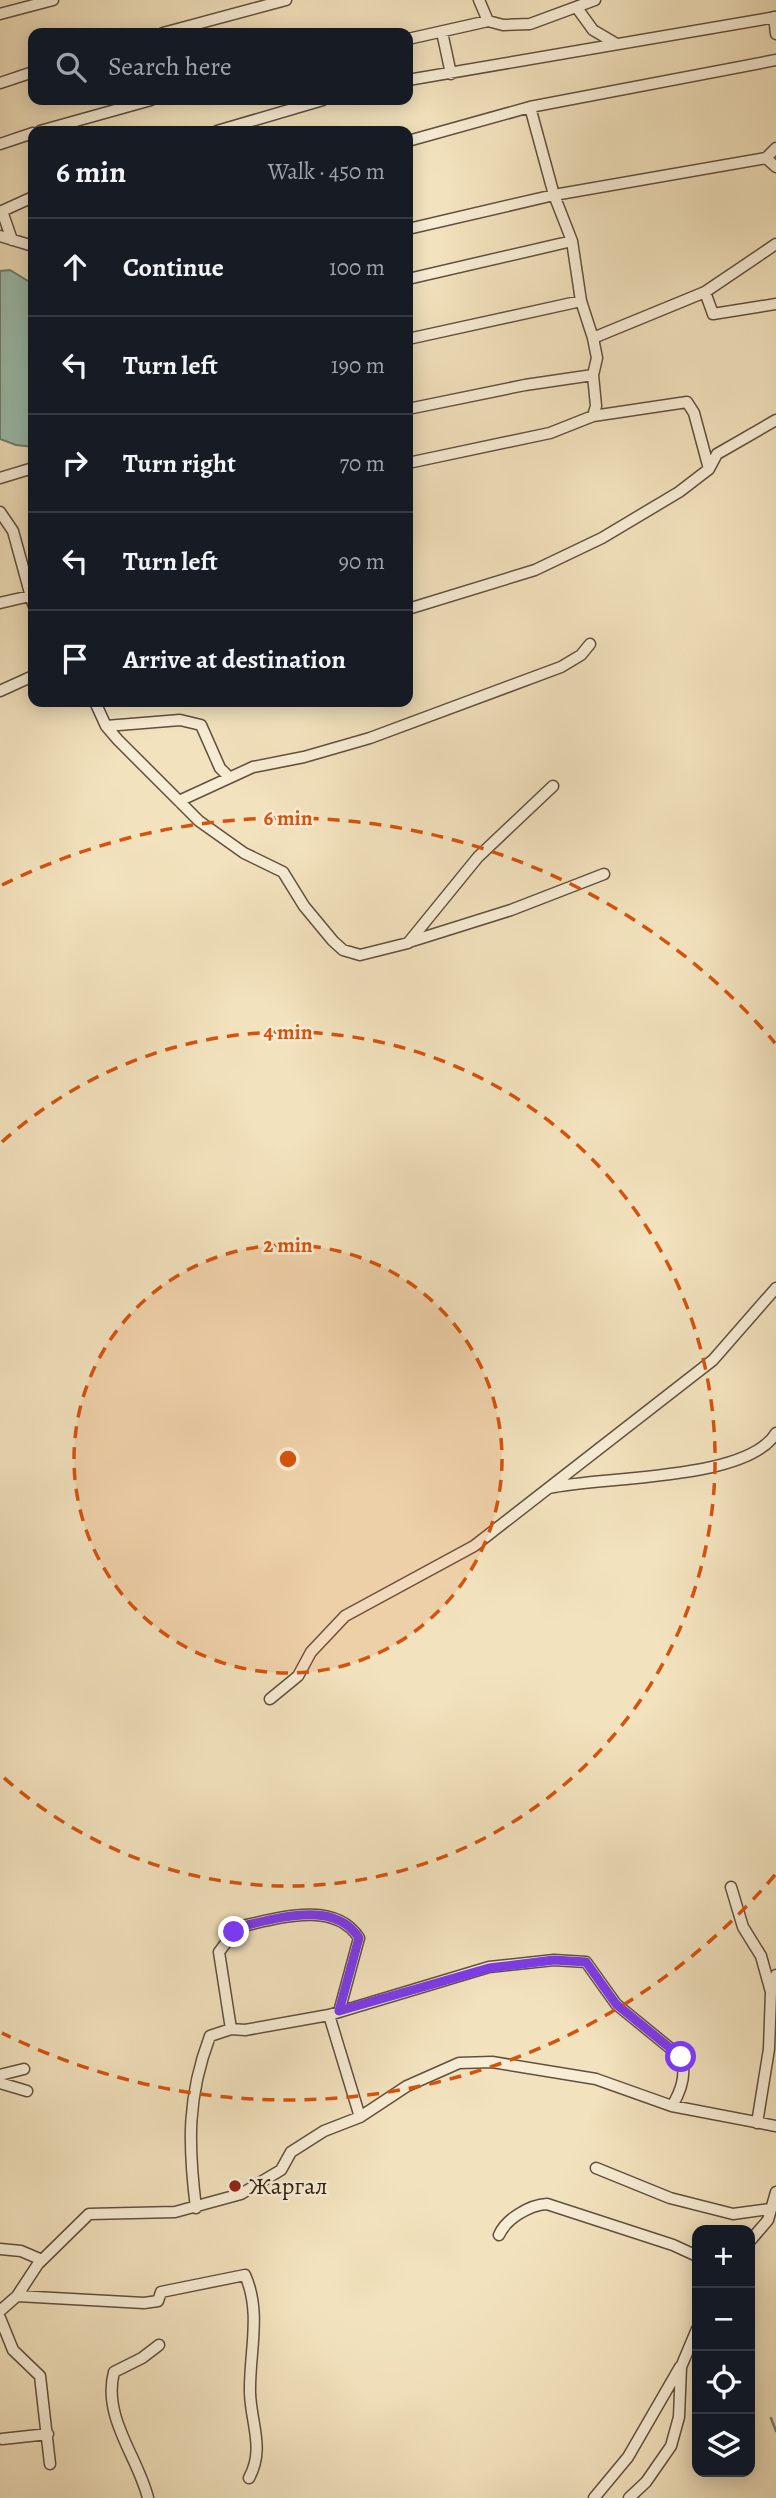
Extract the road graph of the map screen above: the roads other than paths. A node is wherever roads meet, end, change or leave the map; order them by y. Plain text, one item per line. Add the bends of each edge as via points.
1 (53, 0) edge
2 (286, 0) edge
3 (479, 0) edge
4 (595, 0) edge
5 (576, 8) junction
6 (0, 14) edge
7 (775, 17) edge
8 (488, 21) junction
9 (182, 28) edge
10 (442, 32) junction
11 (776, 34) edge
12 (413, 38) edge
13 (615, 43) junction
14 (776, 60) edge
15 (28, 74) edge
16 (451, 74) junction
17 (413, 79) edge
18 (0, 83) edge
19 (133, 105) edge
20 (306, 105) edge
21 (530, 107) junction
22 (58, 126) edge
23 (233, 126) edge
24 (28, 135) edge
25 (413, 140) edge
26 (0, 144) edge
27 (776, 148) edge
28 (766, 158) junction
29 (776, 167) edge
30 (554, 195) junction
31 (28, 199) edge
32 (1, 212) edge
33 (413, 228) edge
34 (0, 236) edge
35 (12, 240) junction
36 (572, 240) junction
37 (776, 244) edge
38 (28, 245) edge
39 (413, 278) edge
40 (705, 292) junction
41 (581, 301) junction
42 (776, 304) edge
43 (413, 338) edge
44 (593, 338) junction
45 (593, 375) junction
46 (413, 409) edge
47 (593, 416) junction
48 (776, 420) edge
49 (413, 462) edge
50 (28, 470) edge
51 (709, 470) junction
52 (0, 478) edge
53 (0, 512) edge
54 (28, 585) edge
55 (28, 600) edge
56 (0, 603) edge
57 (413, 607) edge
58 (590, 644) dead end
59 (28, 678) edge
60 (0, 691) edge
61 (97, 707) edge
62 (106, 726) junction
63 (228, 776) junction
64 (553, 786) dead end
65 (179, 801) junction
66 (604, 874) dead end
67 (408, 943) junction
68 (380, 955) dead end
69 (776, 1288) edge
70 (776, 1433) edge
71 (545, 1489) junction
72 (270, 1699) dead end
73 (731, 1887) dead end
74 (776, 1975) edge
75 (771, 1992) junction
76 (334, 2013) junction
77 (231, 2029) junction
78 (24, 2069) dead end
79 (0, 2075) edge
80 (0, 2083) edge
81 (27, 2091) dead end
82 (672, 2106) junction
83 (360, 2117) junction
84 (757, 2123) junction
85 (776, 2126) edge
86 (596, 2168) dead end
87 (776, 2192) edge
88 (196, 2208) junction
89 (770, 2209) junction
90 (499, 2235) dead end
91 (755, 2235) edge
92 (0, 2249) edge
93 (692, 2254) edge
94 (42, 2260) junction
95 (17, 2296) junction
96 (0, 2311) edge
97 (0, 2318) edge
98 (692, 2341) edge
99 (159, 2345) dead end
100 (681, 2367) junction
101 (48, 2434) junction
102 (2, 2439) edge
103 (50, 2464) dead end
104 (249, 2478) dead end
105 (148, 2498) edge
106 (594, 2498) edge
107 (629, 2498) edge

1 - 6 street
2 - 9 street
3 - 8 street
4 - 5 street
5 - 8 street via 530,24
5 - 13 street via 593,30
7 - 11 street
7 - 13 street
8 - 10 street
10 - 12 street
10 - 16 street
13 - 16 street
14 - 21 street
15 - 18 street
16 - 17 street
19 - 22 street
20 - 23 street
21 - 25 street
21 - 30 street
24 - 26 street
27 - 28 street
28 - 29 street
28 - 30 street
30 - 33 street
30 - 36 street
31 - 32 street
32 - 35 street
34 - 35 street
35 - 38 street
36 - 39 street
36 - 41 street
37 - 40 street
40 - 42 street via 713,314
40 - 44 street
41 - 43 street
41 - 44 street
44 - 45 street via 597,358
45 - 46 street
45 - 47 street
47 - 49 street via 550,433
47 - 51 street via 687,402
48 - 51 street via 717,454
50 - 52 street
51 - 57 street via 602,538 535,570
53 - 54 street via 13,531
55 - 56 street
58 - 63 street via 561,667 370,738
59 - 60 street
61 - 62 street
62 - 63 street via 180,720 201,726
62 - 65 street
63 - 65 street
64 - 67 street via 478,857
65 - 67 street via 244,853 283,872 321,929 344,950 360,955
66 - 67 street
67 - 68 street
69 - 71 street via 713,1360
70 - 71 street via 756,1453 717,1467
71 - 72 street via 474,1546 345,1616 311,1651 298,1676
73 - 75 street
74 - 75 street
75 - 84 street via 769,2049
76 - 77 street
76 - 77 street via 359,1938 336,1917 292,1916 238,1927 219,1952
76 - 82 street via 489,1968 554,1960 586,1962 616,2004 681,2057 681,2090
76 - 83 street
77 - 88 street via 210,2036 196,2073 188,2147
78 - 79 street
80 - 81 street
82 - 83 street via 597,2079 492,2062 459,2063 407,2086
82 - 84 street
83 - 88 street via 324,2131 291,2152 281,2170 241,2194
84 - 85 street
86 - 89 street via 670,2198 733,2214
87 - 89 street
88 - 94 street via 175,2213 89,2214
89 - 91 street via 768,2220
90 - 93 street via 505,2221 547,2204
92 - 94 street
94 - 95 street
95 - 96 street
95 - 104 street via 144,2304 158,2301 161,2292 245,2275 255,2307 250,2394 257,2436 256,2464
97 - 101 street via 13,2350 40,2376
98 - 100 street
99 - 105 street via 114,2372 113,2379 114,2417
100 - 106 street via 628,2457
100 - 107 street via 679,2417 671,2446
101 - 102 street
101 - 103 street

